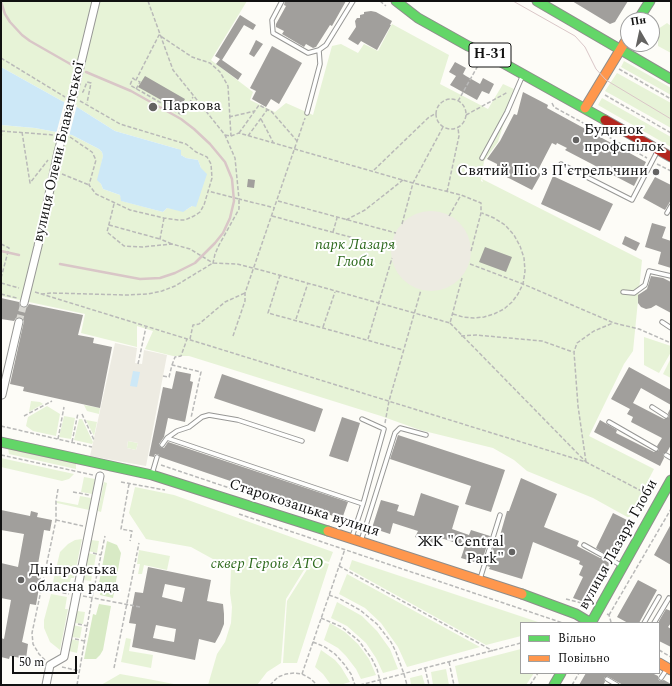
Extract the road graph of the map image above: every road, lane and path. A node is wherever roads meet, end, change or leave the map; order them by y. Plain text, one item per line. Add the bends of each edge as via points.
1 (96, 1) edge
2 (148, 1) edge
3 (282, 1) edge
4 (353, 1) edge
5 (396, 1) edge
6 (537, 1) edge
7 (646, 2) edge
8 (642, 12) edge
9 (159, 35) junction
10 (620, 49) edge
11 (319, 50) junction
12 (485, 52) junction
13 (622, 52) edge
14 (625, 52) edge
15 (1, 58) edge
16 (616, 68) dead end
17 (524, 74) junction
18 (671, 79) edge
19 (136, 80) junction
20 (136, 88) junction
21 (516, 88) junction
22 (83, 92) dead end
23 (601, 93) dead end
24 (193, 96) junction
25 (65, 97) dead end
26 (671, 99) edge
27 (78, 100) dead end
28 (458, 101) junction
29 (87, 104) junction
30 (585, 108) junction
31 (256, 110) junction
32 (267, 110) junction
33 (307, 113) joint
34 (436, 113) junction
35 (466, 115) junction
36 (230, 117) junction
37 (261, 119) junction
38 (443, 127) junction
39 (458, 128) junction
40 (2, 131) edge
41 (22, 132) junction
42 (239, 133) junction
43 (671, 133) edge
44 (54, 135) dead end
45 (224, 135) junction
46 (231, 136) junction
47 (248, 136) junction
48 (70, 137) dead end
49 (1, 138) edge
50 (297, 142) junction
51 (274, 143) junction
52 (296, 149) junction
53 (658, 150) junction
54 (58, 152) junction
55 (671, 156) edge
56 (482, 158) dead end
57 (561, 164) dead end
58 (55, 170) junction
59 (374, 171) junction
60 (403, 180) junction
61 (413, 183) junction
62 (89, 185) junction
63 (208, 191) junction
64 (447, 192) junction
65 (461, 195) junction
66 (239, 199) junction
67 (277, 201) junction
68 (114, 204) junction
69 (671, 206) edge
70 (275, 208) junction
71 (481, 213) junction
72 (667, 213) dead end
73 (272, 216) junction
74 (449, 216) dead end
75 (164, 218) junction
76 (338, 218) junction
77 (346, 220) junction
78 (402, 224) dead end
79 (108, 226) junction
80 (333, 232) junction
81 (396, 233) dead end
82 (160, 239) junction
83 (1, 244) edge
84 (172, 244) junction
85 (391, 248) dead end
86 (471, 251) dead end
87 (392, 258) dead end
88 (214, 263) junction
89 (470, 264) dead end
90 (254, 268) junction
91 (280, 275) junction
92 (671, 276) edge
93 (1, 278) edge
94 (462, 278) dead end
95 (1, 283) edge
96 (308, 283) junction
97 (523, 284) junction
98 (27, 290) junction
99 (421, 290) dead end
100 (335, 292) junction
101 (623, 292) dead end
102 (245, 293) junction
103 (1, 294) edge
104 (40, 294) junction
105 (25, 302) joint
106 (378, 303) junction
107 (413, 313) junction
108 (453, 314) junction
109 (296, 320) junction
110 (19, 322) tunnel mouth
111 (662, 322) dead end
112 (450, 323) junction
113 (614, 323) junction
114 (146, 327) junction
115 (323, 327) junction
116 (671, 328) edge
117 (233, 336) dead end
118 (461, 336) junction
119 (187, 339) junction
120 (368, 339) junction
121 (190, 340) junction
122 (671, 343) edge
123 (404, 350) junction
124 (574, 352) junction
125 (138, 364) dead end
126 (172, 365) junction
127 (163, 376) dead end
128 (2, 394) dead end
129 (52, 401) dead end
130 (389, 401) junction
131 (64, 407) dead end
132 (652, 408) dead end
133 (78, 413) dead end
134 (82, 414) dead end
135 (24, 416) dead end
136 (666, 416) dead end
137 (362, 419) dead end
138 (609, 422) dead end
139 (1, 426) edge
140 (189, 427) junction
141 (384, 429) junction
142 (426, 435) dead end
143 (167, 438) junction
144 (58, 439) junction
145 (94, 440) dead end
146 (302, 441) dead end
147 (1, 442) edge
148 (72, 442) junction
149 (162, 445) dead end
150 (92, 447) dead end
151 (656, 450) dead end
152 (1, 455) edge
153 (666, 455) dead end
154 (157, 457) dead end
155 (671, 458) edge
156 (586, 462) junction
157 (152, 475) junction
158 (100, 476) joint
159 (671, 480) edge
160 (122, 482) dead end
161 (130, 483) junction
162 (58, 489) dead end
163 (169, 491) dead end
164 (73, 492) dead end
165 (96, 497) junction
166 (660, 500) junction
167 (363, 504) junction
168 (671, 509) edge
169 (235, 513) dead end
170 (500, 515) dead end
171 (56, 520) junction
172 (90, 527) junction
173 (105, 536) dead end
174 (130, 541) dead end
175 (347, 541) junction
176 (360, 542) junction
177 (139, 543) dead end
178 (584, 545) dead end
179 (345, 549) junction
180 (602, 555) dead end
181 (612, 560) dead end
182 (339, 566) junction
183 (623, 566) junction
184 (480, 580) junction
185 (39, 588) dead end
186 (42, 588) junction
187 (76, 595) junction
188 (329, 595) junction
189 (659, 597) dead end
190 (92, 598) junction
191 (669, 598) dead end
192 (127, 604) junction
193 (140, 607) dead end
194 (609, 615) dead end
195 (321, 618) junction
196 (560, 622) edge
197 (589, 622) edge
198 (592, 622) edge
199 (645, 622) edge
200 (655, 622) edge
201 (68, 637) junction
202 (85, 641) junction
203 (313, 642) junction
204 (520, 643) edge
205 (493, 651) junction
206 (660, 651) edge
207 (671, 657) edge
208 (449, 662) junction
209 (660, 664) edge
210 (50, 665) junction
211 (114, 668) dead end
212 (425, 668) junction
213 (669, 669) edge
214 (80, 671) junction
215 (302, 674) junction
216 (404, 674) junction
217 (537, 674) edge
218 (560, 674) edge
219 (578, 674) edge
220 (661, 678) dead end
221 (607, 679) dead end
222 (380, 680) junction
223 (46, 685) edge
224 (77, 685) edge
225 (270, 685) edge
226 (317, 685) edge
227 (355, 685) edge
228 (360, 685) edge
229 (381, 685) edge
230 (407, 685) edge
231 (429, 685) edge
232 (454, 685) edge
233 (530, 685) edge
234 (554, 685) edge
235 (572, 685) edge
236 (617, 685) edge

1 - 54 street, вулиця Олени Блаватської, bridge
2 - 9 path
3 - 11 lane via 272,20 273,33 308,53
4 - 11 lane via 326,45
5 - 12 street, Н-31 via 468,46
6 - 10 street
7 - 8 street
9 - 19 path
9 - 24 path via 173,70
9 - 36 path via 192,57 210,63 220,72 228,86
11 - 33 lane via 320,64
12 - 17 street, Н-31
12 - 28 path
13 - 30 street
14 - 18 street
15 - 25 path
16 - 26 path
17 - 21 lane
17 - 30 street, Н-31
19 - 20 path via 140,82
19 - 20 path via 133,78 130,85
20 - 24 path via 182,115
21 - 35 path
21 - 56 lane via 507,112
22 - 29 path via 87,82 91,83
23 - 43 path
24 - 45 path
27 - 29 path
28 - 34 path via 444,101 438,106
28 - 35 path via 464,107
29 - 63 path via 120,124 186,144 208,157 212,178
30 - 53 street, Н-31
31 - 32 path via 259,105
31 - 36 path
31 - 42 path
32 - 37 path
32 - 50 path via 282,122
33 - 50 path
34 - 38 path via 437,121
34 - 59 path
35 - 39 path
36 - 46 path
37 - 47 path
37 - 51 path
38 - 39 path
38 - 61 path
39 - 64 path via 459,136
40 - 41 path
40 - 49 path
41 - 44 path
41 - 54 path via 30,183 49,158
42 - 46 path
42 - 47 path
45 - 46 path
45 - 66 path via 235,158
47 - 51 path
48 - 62 path via 92,152 96,160
50 - 52 path
51 - 52 path
52 - 59 path
52 - 67 path
53 - 55 street, Н-31
53 - 57 lane via 632,200
54 - 58 street, вулиця Олени Блаватської
58 - 62 path
58 - 98 street, вулиця Олени Блаватської
59 - 60 path
60 - 61 path
60 - 77 path via 365,210
61 - 64 path
61 - 78 path
62 - 68 path via 96,194
63 - 66 path
63 - 75 path via 204,205 194,216 185,220
64 - 65 path
65 - 71 path via 481,203
65 - 74 path
66 - 70 path
66 - 88 path via 240,209 219,245
67 - 70 path
67 - 76 path
68 - 75 path
68 - 79 path
69 - 72 lane
70 - 73 path
71 - 86 path
71 - 97 path via 494,218 514,234 520,246 524,265
73 - 80 path
73 - 90 path
75 - 82 path
76 - 77 path
76 - 80 path
77 - 81 path
79 - 82 path
79 - 84 path via 107,232 124,246
80 - 85 path
82 - 84 path
83 - 93 path via 9,248
84 - 88 path via 190,249
87 - 106 path
88 - 90 path
88 - 104 path via 175,286 148,294
89 - 97 path
90 - 91 path
90 - 102 path
91 - 96 path
91 - 109 path via 268,313
92 - 101 lane via 649,271 645,285 634,293
94 - 108 path
95 - 98 path
96 - 100 path
96 - 109 path
97 - 108 path via 512,302 494,314 484,318
97 - 113 path
98 - 104 path
98 - 105 street, вулиця Олени Блаватської
99 - 107 path
100 - 106 path
100 - 115 path
102 - 117 path via 245,301
102 - 121 path via 225,302 200,324 193,325
103 - 105 path
104 - 114 path
106 - 107 path
106 - 120 path
107 - 112 path
107 - 123 path
108 - 112 path
109 - 115 path
110 - 128 street
111 - 116 lane
112 - 118 path
113 - 122 path via 639,329
113 - 124 path via 577,343
114 - 119 path
114 - 125 path
115 - 120 path
118 - 124 path via 542,341
118 - 156 path
119 - 121 path
119 - 126 path via 181,356 175,357
120 - 123 path
121 - 130 path
123 - 130 path
124 - 156 path
126 - 127 path via 168,377
126 - 140 path via 201,372
129 - 135 path
130 - 141 path
130 - 156 path
131 - 144 path
132 - 136 lane
133 - 148 path
134 - 145 path
137 - 141 lane
138 - 151 lane
139 - 144 path
140 - 143 lane
140 - 146 lane via 209,415 238,420
141 - 167 lane
142 - 176 lane via 400,428 395,433
143 - 149 lane
143 - 167 lane
144 - 148 path
147 - 157 street, Старокозацька вулиця
148 - 150 path
152 - 158 path
153 - 155 lane
154 - 157 lane
156 - 166 path
157 - 175 street, Старокозацька вулиця
158 - 165 street
159 - 166 street, вулиця Лазаря Глоби
160 - 161 path
161 - 163 path
161 - 174 path via 121,529 132,531
162 - 171 path
164 - 165 path
165 - 172 street
166 - 183 street, вулиця Лазаря Глоби
167 - 175 lane
168 - 194 path
169 - 179 path
170 - 184 lane
171 - 172 path
171 - 186 path
172 - 187 street
173 - 190 path
175 - 176 street, Старокозацька вулиця
175 - 179 path
176 - 184 street, Старокозацька вулиця
177 - 192 path
178 - 180 lane
179 - 182 path
179 - 196 path
181 - 183 lane
182 - 188 path
182 - 205 path
183 - 198 street, вулиця Лазаря Глоби
184 - 197 street, Старокозацька вулиця via 576,614
185 - 186 path
186 - 187 path
186 - 210 path via 32,633 33,644
187 - 190 path
187 - 201 street
188 - 195 path
188 - 216 path via 360,610 377,624 396,652
189 - 199 lane
190 - 192 path
190 - 202 path
191 - 200 lane
192 - 193 path
192 - 211 path
195 - 203 path
195 - 222 path via 342,627 359,641 372,659
201 - 202 path
201 - 210 street via 64,657
202 - 214 path
203 - 215 path
203 - 227 path via 330,651 344,664
204 - 205 path
205 - 208 path
206 - 207 path
208 - 212 path
208 - 232 path
209 - 213 street
210 - 214 path
210 - 223 street
212 - 216 path
212 - 231 path
213 - 220 lane
214 - 224 path
215 - 225 path via 286,674 278,677
215 - 226 path
216 - 222 path
216 - 230 path
217 - 233 path
218 - 234 street
219 - 235 path
221 - 236 lane
222 - 228 path
222 - 229 path

